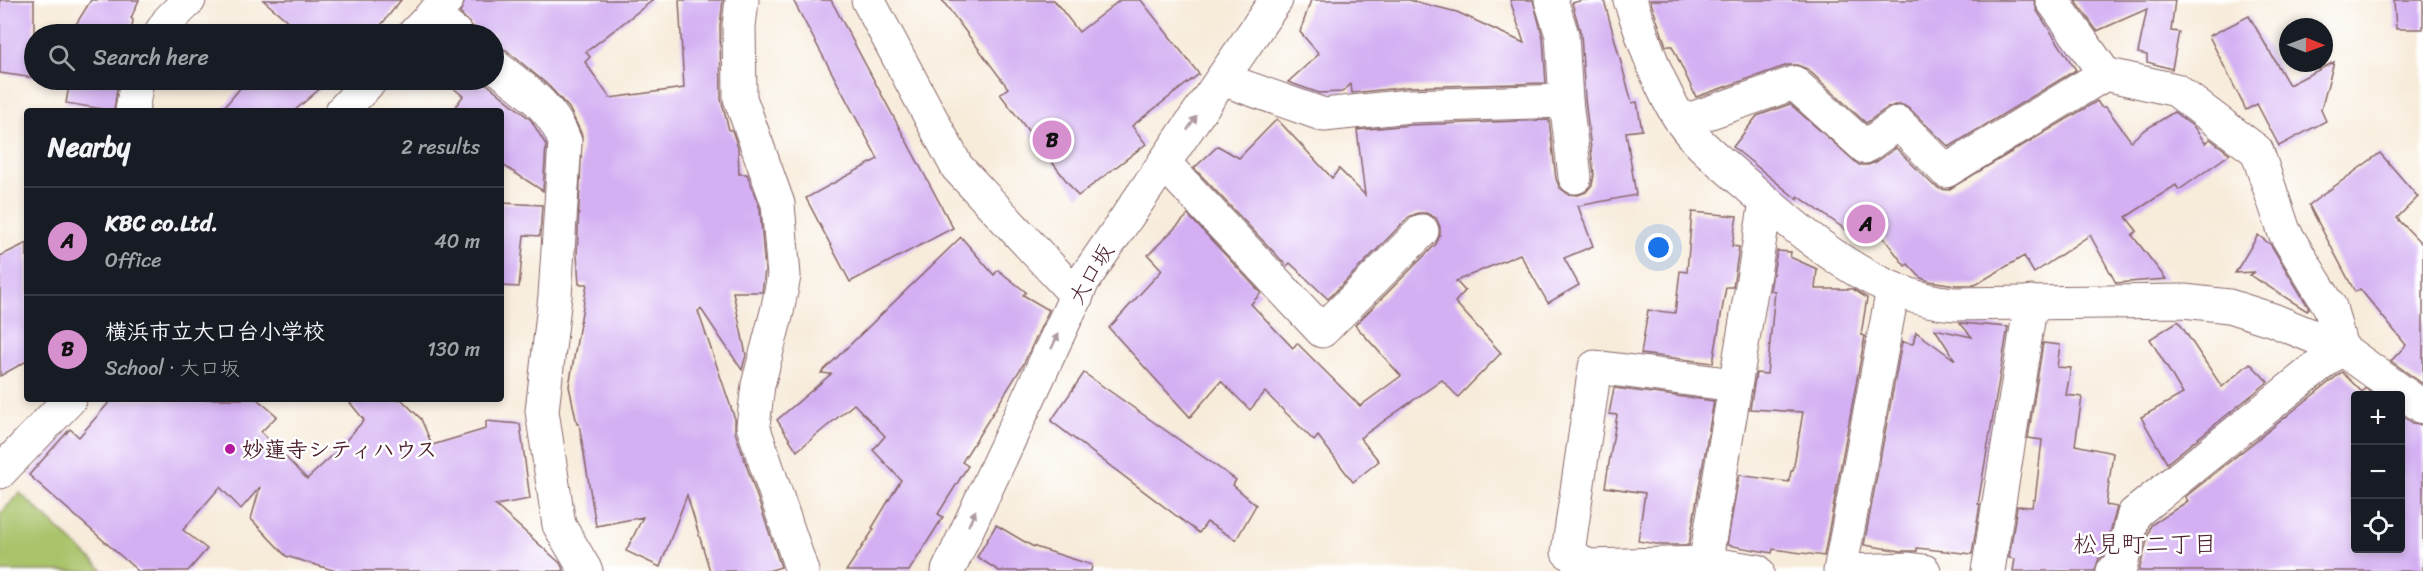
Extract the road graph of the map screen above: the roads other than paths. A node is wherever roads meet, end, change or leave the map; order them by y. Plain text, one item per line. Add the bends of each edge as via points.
1 (189, 0) edge
2 (742, 0) edge
3 (868, 0) edge
4 (1276, 0) edge
5 (1551, 0) edge
6 (1630, 0) edge
7 (2052, 0) edge
8 (166, 24) edge
9 (504, 73) edge
10 (2105, 74) junction
11 (1222, 79) junction
12 (135, 90) edge
13 (362, 90) edge
14 (1566, 101) junction
15 (132, 108) edge
16 (345, 108) edge
17 (1682, 122) junction
18 (1164, 163) junction
19 (1575, 177) dead end
20 (1766, 202) junction
21 (1422, 231) dead end
22 (1893, 289) junction
23 (1077, 296) junction
24 (2031, 302) junction
25 (2342, 348) junction
26 (1735, 385) junction
27 (67, 402) edge
28 (2423, 407) edge
29 (0, 472) edge
30 (1705, 567) edge
31 (586, 571) edge
32 (802, 571) edge
33 (948, 571) edge
34 (1757, 571) edge
35 (1840, 571) edge
36 (1850, 571) edge
37 (1924, 571) edge
38 (1988, 571) edge
39 (2113, 571) edge

1 - 8 street
2 - 32 street via 740,98 778,204 784,276 758,385 753,426
3 - 23 street via 957,167
4 - 11 street, 大口坂
5 - 14 street via 1562,35
6 - 17 street via 1651,61
7 - 10 street
9 - 31 street via 546,108 559,124 565,142 555,296 542,411 559,525
10 - 17 street via 1946,171 1898,123 1865,147 1794,83
10 - 25 street via 2176,90 2257,151 2284,231 2330,307
11 - 14 street via 1324,115 1409,106
18 -> 11 street, 大口坂
12 - 15 street
13 - 16 street
14 - 19 street
17 - 20 street
18 - 21 street via 1322,331
18 - 23 street, 大口坂 via 1083,281
20 - 22 street via 1796,229 1841,260
20 - 26 street
22 - 24 street via 1932,303
22 - 35 street
33 -> 23 street, 大口坂
24 - 25 street via 2184,301 2229,306
24 - 38 street
25 - 28 street
25 - 39 street via 2134,514 2120,569
26 - 30 street
26 - 30 street via 1594,367 1568,552 1587,566
27 - 29 street
30 - 34 street
36 - 37 street

